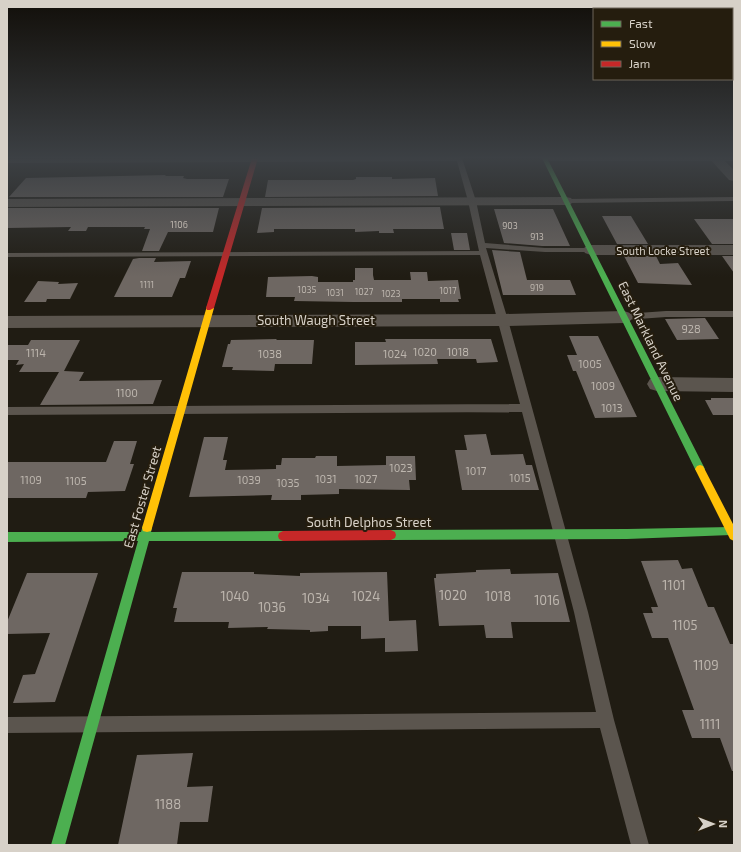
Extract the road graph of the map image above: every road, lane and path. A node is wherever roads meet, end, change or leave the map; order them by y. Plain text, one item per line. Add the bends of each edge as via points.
1 (242, 198) edge
2 (471, 198) edge
3 (564, 198) edge
4 (734, 199) edge
5 (472, 201) junction
6 (566, 201) junction
7 (241, 202) junction
8 (7, 203) edge
9 (482, 249) junction
10 (591, 250) junction
11 (734, 250) edge
12 (225, 254) junction
13 (7, 255) edge
14 (734, 314) edge
15 (624, 317) junction
16 (503, 320) junction
17 (207, 321) junction
18 (7, 322) edge
19 (657, 384) junction
20 (734, 385) edge
21 (525, 408) junction
22 (180, 410) junction
23 (7, 411) edge
24 (559, 533) junction
25 (733, 534) edge
26 (7, 536) edge
27 (145, 536) junction
28 (606, 720) junction
29 (92, 724) junction
30 (7, 725) edge
31 (58, 845) edge
32 (640, 845) edge

1 - 7 street, East Foster Street
2 - 5 lane
3 - 6 street, East Markland Avenue
4 - 6 lane
5 - 6 street
5 - 7 street
5 - 9 lane
6 - 10 street, East Markland Avenue
7 - 8 street
7 - 12 street, East Foster Street
9 - 10 lane
9 - 12 lane
9 - 16 lane
10 - 11 street, South Locke Street
10 - 15 street, East Markland Avenue
12 - 13 lane
12 - 17 street, East Foster Street
14 - 15 lane
15 - 16 street, South Waugh Street
15 - 19 street, East Markland Avenue
16 - 17 street, South Waugh Street
16 - 21 lane
17 - 18 street, South Waugh Street
17 - 22 street, East Foster Street
19 - 20 street
19 - 25 street, East Markland Avenue
21 - 22 lane
21 - 24 lane
22 - 23 lane
22 - 27 street, East Foster Street
24 - 25 street, South Delphos Street
24 - 27 street, South Delphos Street
24 - 28 lane via 581,612
26 - 27 street, South Delphos Street
27 - 29 street, East Foster Street
28 - 29 lane
28 - 32 lane
29 - 30 lane
29 - 31 street, East Foster Street

